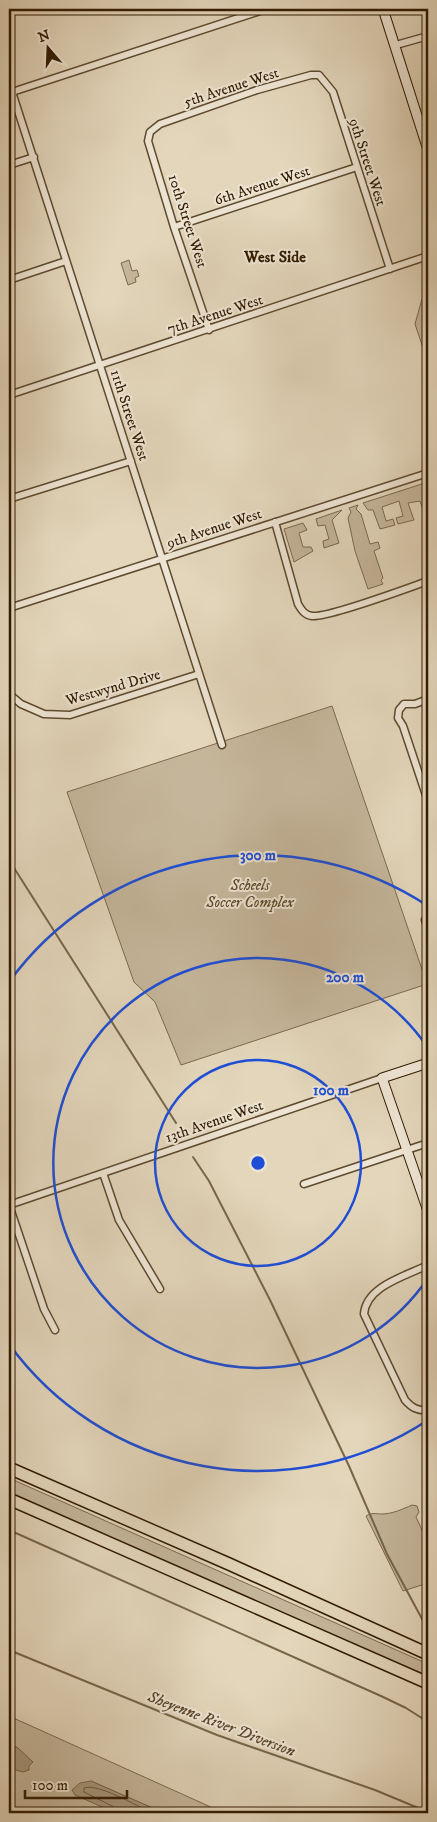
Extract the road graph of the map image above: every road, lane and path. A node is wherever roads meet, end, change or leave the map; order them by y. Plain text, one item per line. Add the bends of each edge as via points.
1 (266, 9) edge
2 (383, 9) edge
3 (428, 36) edge
4 (396, 45) junction
5 (310, 75) joint
6 (10, 93) edge
7 (160, 124) joint
8 (427, 144) edge
9 (34, 157) junction
10 (9, 165) edge
11 (357, 166) junction
12 (174, 227) junction
13 (428, 256) edge
14 (66, 261) junction
15 (390, 269) junction
16 (9, 280) edge
17 (209, 330) junction
18 (101, 365) junction
19 (9, 395) edge
20 (131, 461) junction
21 (428, 473) edge
22 (9, 499) edge
23 (275, 522) junction
24 (163, 557) junction
25 (428, 582) edge
26 (9, 608) edge
27 (199, 674) junction
28 (9, 694) edge
29 (428, 700) edge
30 (222, 745) dead end
31 (428, 801) edge
32 (428, 918) edge
33 (428, 930) edge
34 (428, 1063) edge
35 (382, 1078) junction
36 (428, 1143) edge
37 (407, 1150) junction
38 (103, 1173) junction
39 (304, 1184) dead end
40 (9, 1205) edge
41 (428, 1211) edge
42 (428, 1265) edge
43 (160, 1290) dead end
44 (55, 1330) dead end
45 (428, 1410) edge
46 (9, 1468) edge
47 (9, 1499) edge
48 (428, 1654) edge
49 (428, 1683) edge

1 - 6 street
2 - 4 street
3 - 4 street
4 - 8 street
5 - 7 street, 5th Avenue West
5 - 11 street, 9th Street West via 320,75 333,92
6 - 9 street, 11th Street West
7 - 12 street, 10th Street West via 150,132 148,142
9 - 10 street
9 - 14 street, 11th Street West
11 - 12 street, 6th Avenue West
11 - 15 street, 9th Street West
12 - 17 street, 10th Street West
13 - 15 street, 7th Avenue West
14 - 16 street
14 - 18 street, 11th Street West
15 - 17 street, 7th Avenue West
17 - 18 street, 7th Avenue West
18 - 19 street, 7th Avenue West
18 - 20 street, 11th Street West
20 - 22 street
20 - 24 street, 11th Street West
21 - 23 street, 9th Avenue West
23 - 24 street, 9th Avenue West
23 - 25 street via 298,604 307,615 314,617 333,612
24 - 26 street, 9th Avenue West
24 - 27 street, 11th Street West
27 - 28 street, Westwynd Drive via 70,715 44,714 21,704
27 - 30 street, 11th Street West
29 - 31 street via 404,704 398,718
32 - 33 street via 425,920
34 - 35 street, 13th Avenue West
35 - 37 street
35 - 38 street, 13th Avenue West
36 - 37 street
37 - 39 street
37 - 41 street
38 - 40 street, 13th Avenue West
38 - 43 street via 119,1220
40 - 44 street via 44,1309
42 - 45 street via 375,1292 365,1307 366,1322 405,1400 418,1410
46 - 48 highway
47 - 49 highway

